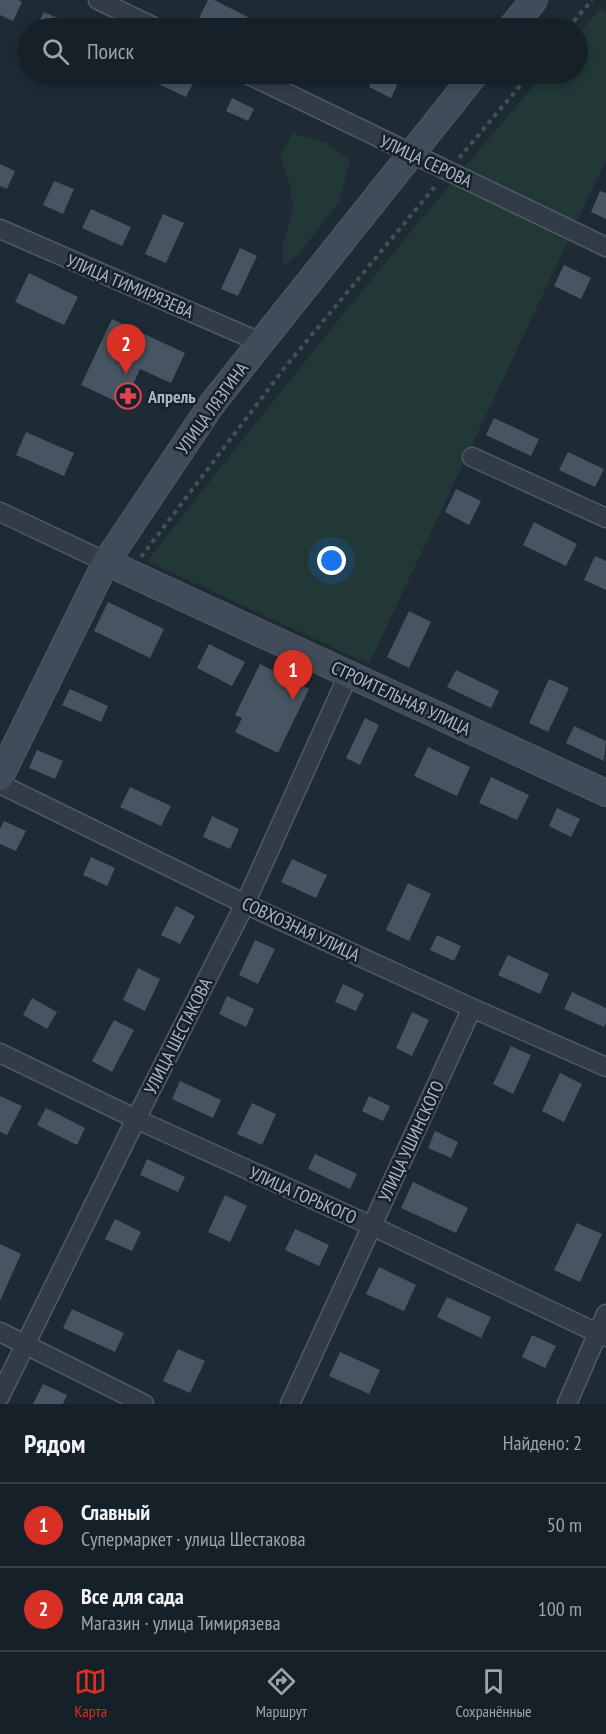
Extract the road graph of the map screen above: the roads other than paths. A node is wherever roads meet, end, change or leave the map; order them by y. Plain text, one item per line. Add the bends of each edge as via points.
1 (98, 0) edge
2 (534, 0) edge
3 (135, 18) edge
4 (519, 18) edge
5 (268, 84) edge
6 (467, 84) edge
7 (410, 153) junction
8 (0, 229) edge
9 (606, 247) edge
10 (260, 342) junction
11 (472, 457) dead end
12 (0, 512) edge
13 (606, 518) edge
14 (117, 568) junction
15 (349, 673) junction
16 (0, 777) edge
17 (0, 783) edge
18 (606, 793) edge
19 (245, 904) junction
20 (472, 1008) junction
21 (0, 1053) edge
22 (606, 1066) edge
23 (136, 1119) junction
24 (372, 1226) junction
25 (606, 1314) edge
26 (0, 1332) edge
27 (602, 1336) edge
28 (26, 1344) junction
29 (0, 1396) edge
30 (144, 1404) edge
31 (290, 1404) edge
32 (567, 1404) edge

1 - 3 street
2 - 4 main road
5 - 7 street, УЛИЦА СЕРОВА
6 - 7 main road, УЛИЦА ЛЯЗГИНА
7 - 9 street, УЛИЦА СЕРОВА
7 - 10 main road, УЛИЦА ЛЯЗГИНА
8 - 10 street, УЛИЦА ТИМИРЯЗЕВА
10 - 14 main road, УЛИЦА ЛЯЗГИНА via 212,404
11 - 13 street
12 - 14 street, СТРОИТЕЛЬНАЯ УЛИЦА
14 - 15 main road, СТРОИТЕЛЬНАЯ УЛИЦА
14 - 16 main road, УЛИЦА ЛЯЗГИНА
15 - 18 main road, СТРОИТЕЛЬНАЯ УЛИЦА
15 - 19 street, УЛИЦА ШЕСТАКОВА
17 - 19 street, СОВХОЗНАЯ УЛИЦА
19 - 20 street, СОВХОЗНАЯ УЛИЦА
19 - 23 street, УЛИЦА ШЕСТАКОВА
20 - 22 street, СОВХОЗНАЯ УЛИЦА
20 - 24 street, УЛИЦА УШИНСКОГО
21 - 23 street, УЛИЦА ГОРЬКОГО
23 - 24 street, УЛИЦА ГОРЬКОГО
23 - 28 street, УЛИЦА ШЕСТАКОВА
24 - 27 street, УЛИЦА ГОРЬКОГО
24 - 31 street, УЛИЦА УШИНСКОГО
25 - 27 street
26 - 28 street
27 - 32 street
28 - 29 street, УЛИЦА ШЕСТАКОВА
28 - 30 street

